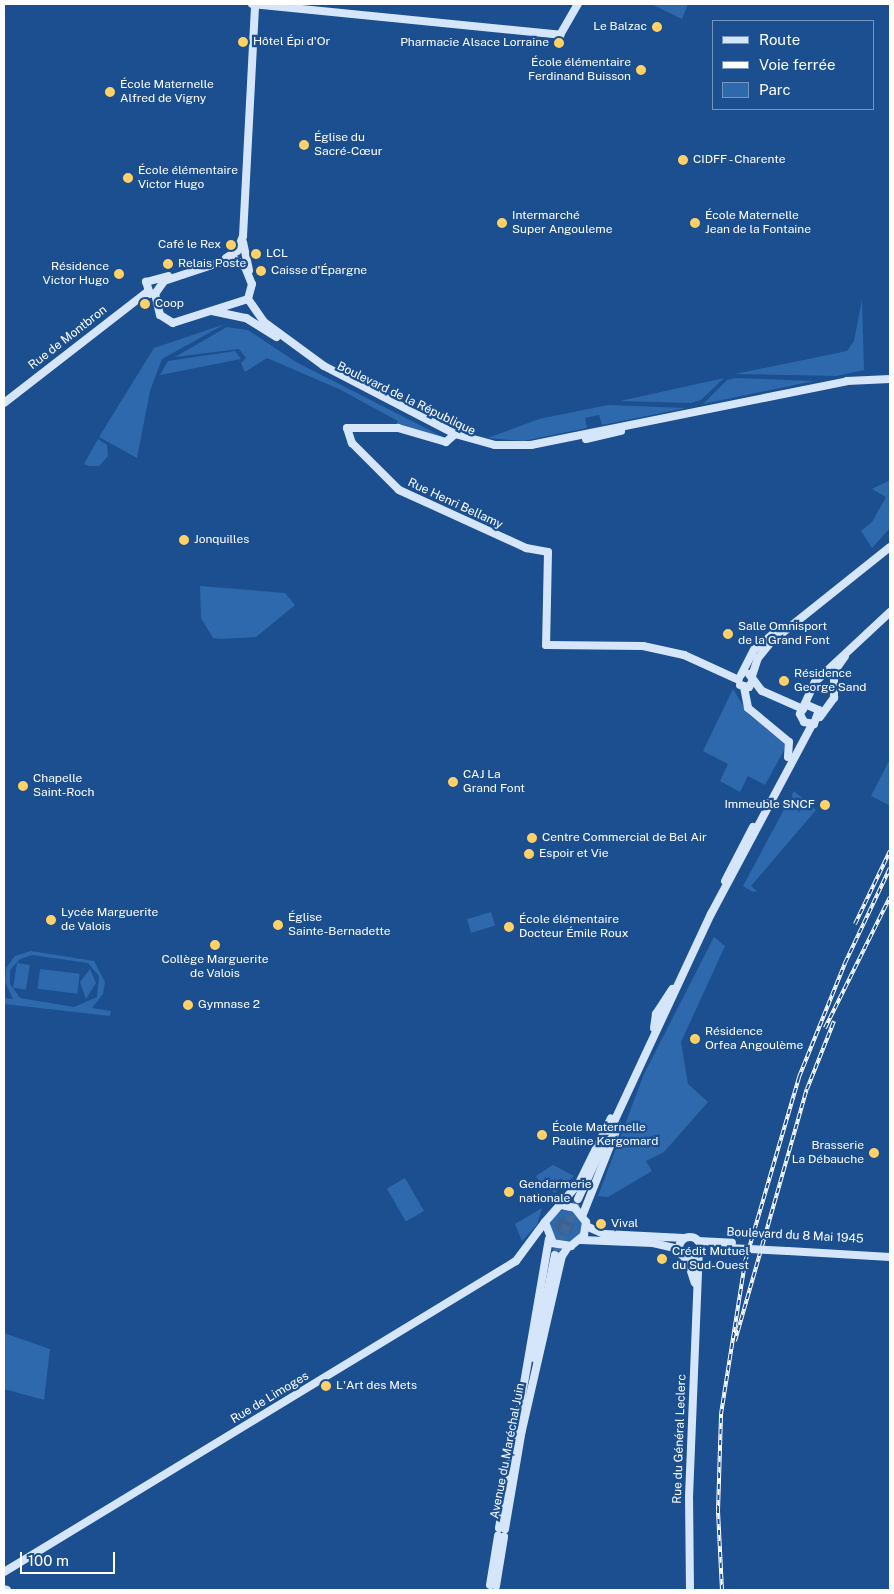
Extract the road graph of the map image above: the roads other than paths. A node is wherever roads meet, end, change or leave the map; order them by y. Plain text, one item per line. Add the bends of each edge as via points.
1 (254, 4) edge
2 (578, 4) edge
3 (242, 236) junction
4 (226, 258) junction
5 (174, 274) junction
6 (252, 284) junction
7 (147, 292) junction
8 (155, 298) junction
9 (248, 299) junction
10 (212, 311) junction
11 (890, 379) edge
12 (4, 402) edge
13 (455, 436) junction
14 (890, 547) edge
15 (819, 604) junction
16 (890, 612) edge
17 (849, 650) junction
18 (740, 677) junction
19 (821, 677) junction
20 (752, 678) junction
21 (835, 681) junction
22 (745, 687) junction
23 (805, 707) junction
24 (820, 717) junction
25 (805, 722) junction
26 (773, 792) junction
27 (762, 815) junction
28 (711, 914) junction
29 (636, 1072) junction
30 (578, 1199) tunnel mouth
31 (560, 1206) junction
32 (583, 1214) junction
33 (544, 1222) junction
34 (586, 1226) junction
35 (548, 1238) junction
36 (684, 1238) junction
37 (581, 1240) junction
38 (698, 1241) junction
39 (526, 1246) junction
40 (568, 1246) junction
41 (731, 1246) junction
42 (679, 1250) junction
43 (700, 1252) junction
44 (890, 1252) edge
45 (862, 1254) junction
46 (555, 1255) tunnel mouth
47 (890, 1257) edge
48 (687, 1259) junction
49 (697, 1288) junction
50 (530, 1376) junction
51 (20, 1564) junction
52 (4, 1572) edge
53 (4, 1577) edge
54 (493, 1589) edge
55 (690, 1590) edge

1 - 2 main road via 560,35
1 - 3 main road
3 - 4 main road via 237,252
3 - 6 main road
4 - 5 main road
4 - 6 main road via 242,264
5 - 7 main road via 146,282
5 - 8 main road via 158,286
6 - 9 main road
7 - 8 main road
7 - 12 main road, Rue de Montbron
8 - 10 main road via 158,313 173,323
9 - 10 main road
9 - 13 main road, Boulevard de la République via 260,318 308,356
10 - 13 main road, Boulevard de la République via 246,318 322,369
11 - 13 main road, Boulevard de la République via 847,381 531,445 495,445
13 - 18 main road, Rue Henri Bellamy via 446,442 398,428 347,428 352,443 391,485 526,548 548,552 546,645 643,646 684,655
14 - 15 main road
15 - 18 main road via 759,644
15 - 20 main road via 764,648
16 - 17 main road
17 - 19 main road
17 - 21 main road via 836,668
18 - 20 main road
18 - 22 main road
19 - 21 main road
19 - 23 main road
20 - 22 main road
20 - 23 main road via 762,691
21 - 24 main road via 836,694
22 - 25 main road
22 - 26 main road via 748,708 791,745
23 - 24 main road via 818,708
23 - 25 main road
24 - 25 main road
25 - 26 main road via 792,757
26 - 27 main road
27 - 28 main road
27 - 28 main road
28 - 29 main road
29 - 30 main road
29 - 31 main road via 579,1183
29 - 32 main road
31 - 32 main road via 575,1208
31 - 33 main road
32 - 34 main road
33 - 35 main road
33 - 39 main road, Rue de Limoges
34 - 36 main road via 604,1234
34 - 37 main road
35 - 39 main road, Rue de Limoges via 534,1238
35 - 40 main road
35 - 50 main road, Avenue du Maréchal Juin
36 - 38 main road, Boulevard du 8 Mai 1945
36 - 42 main road
37 - 40 main road
37 - 42 main road via 653,1243
38 - 41 main road, Boulevard du 8 Mai 1945
38 - 43 main road, Rue du Général Leclerc
39 - 51 main road, Rue de Limoges via 514,1262
40 - 50 main road, Avenue du Maréchal Juin
41 - 43 main road, Boulevard du 8 Mai 1945
41 - 45 main road, Boulevard du 8 Mai 1945
42 - 48 main road
43 - 48 main road
43 - 49 main road, Rue du Général Leclerc
44 - 45 main road, Boulevard du 8 Mai 1945
45 - 47 main road, Boulevard du 8 Mai 1945
46 - 50 main road, Avenue du Maréchal Juin
48 - 49 main road
49 - 55 main road, Rue du Général Leclerc
50 - 54 main road, Avenue du Maréchal Juin
51 - 52 main road, Rue de Limoges
51 - 53 main road, Rue de Limoges

